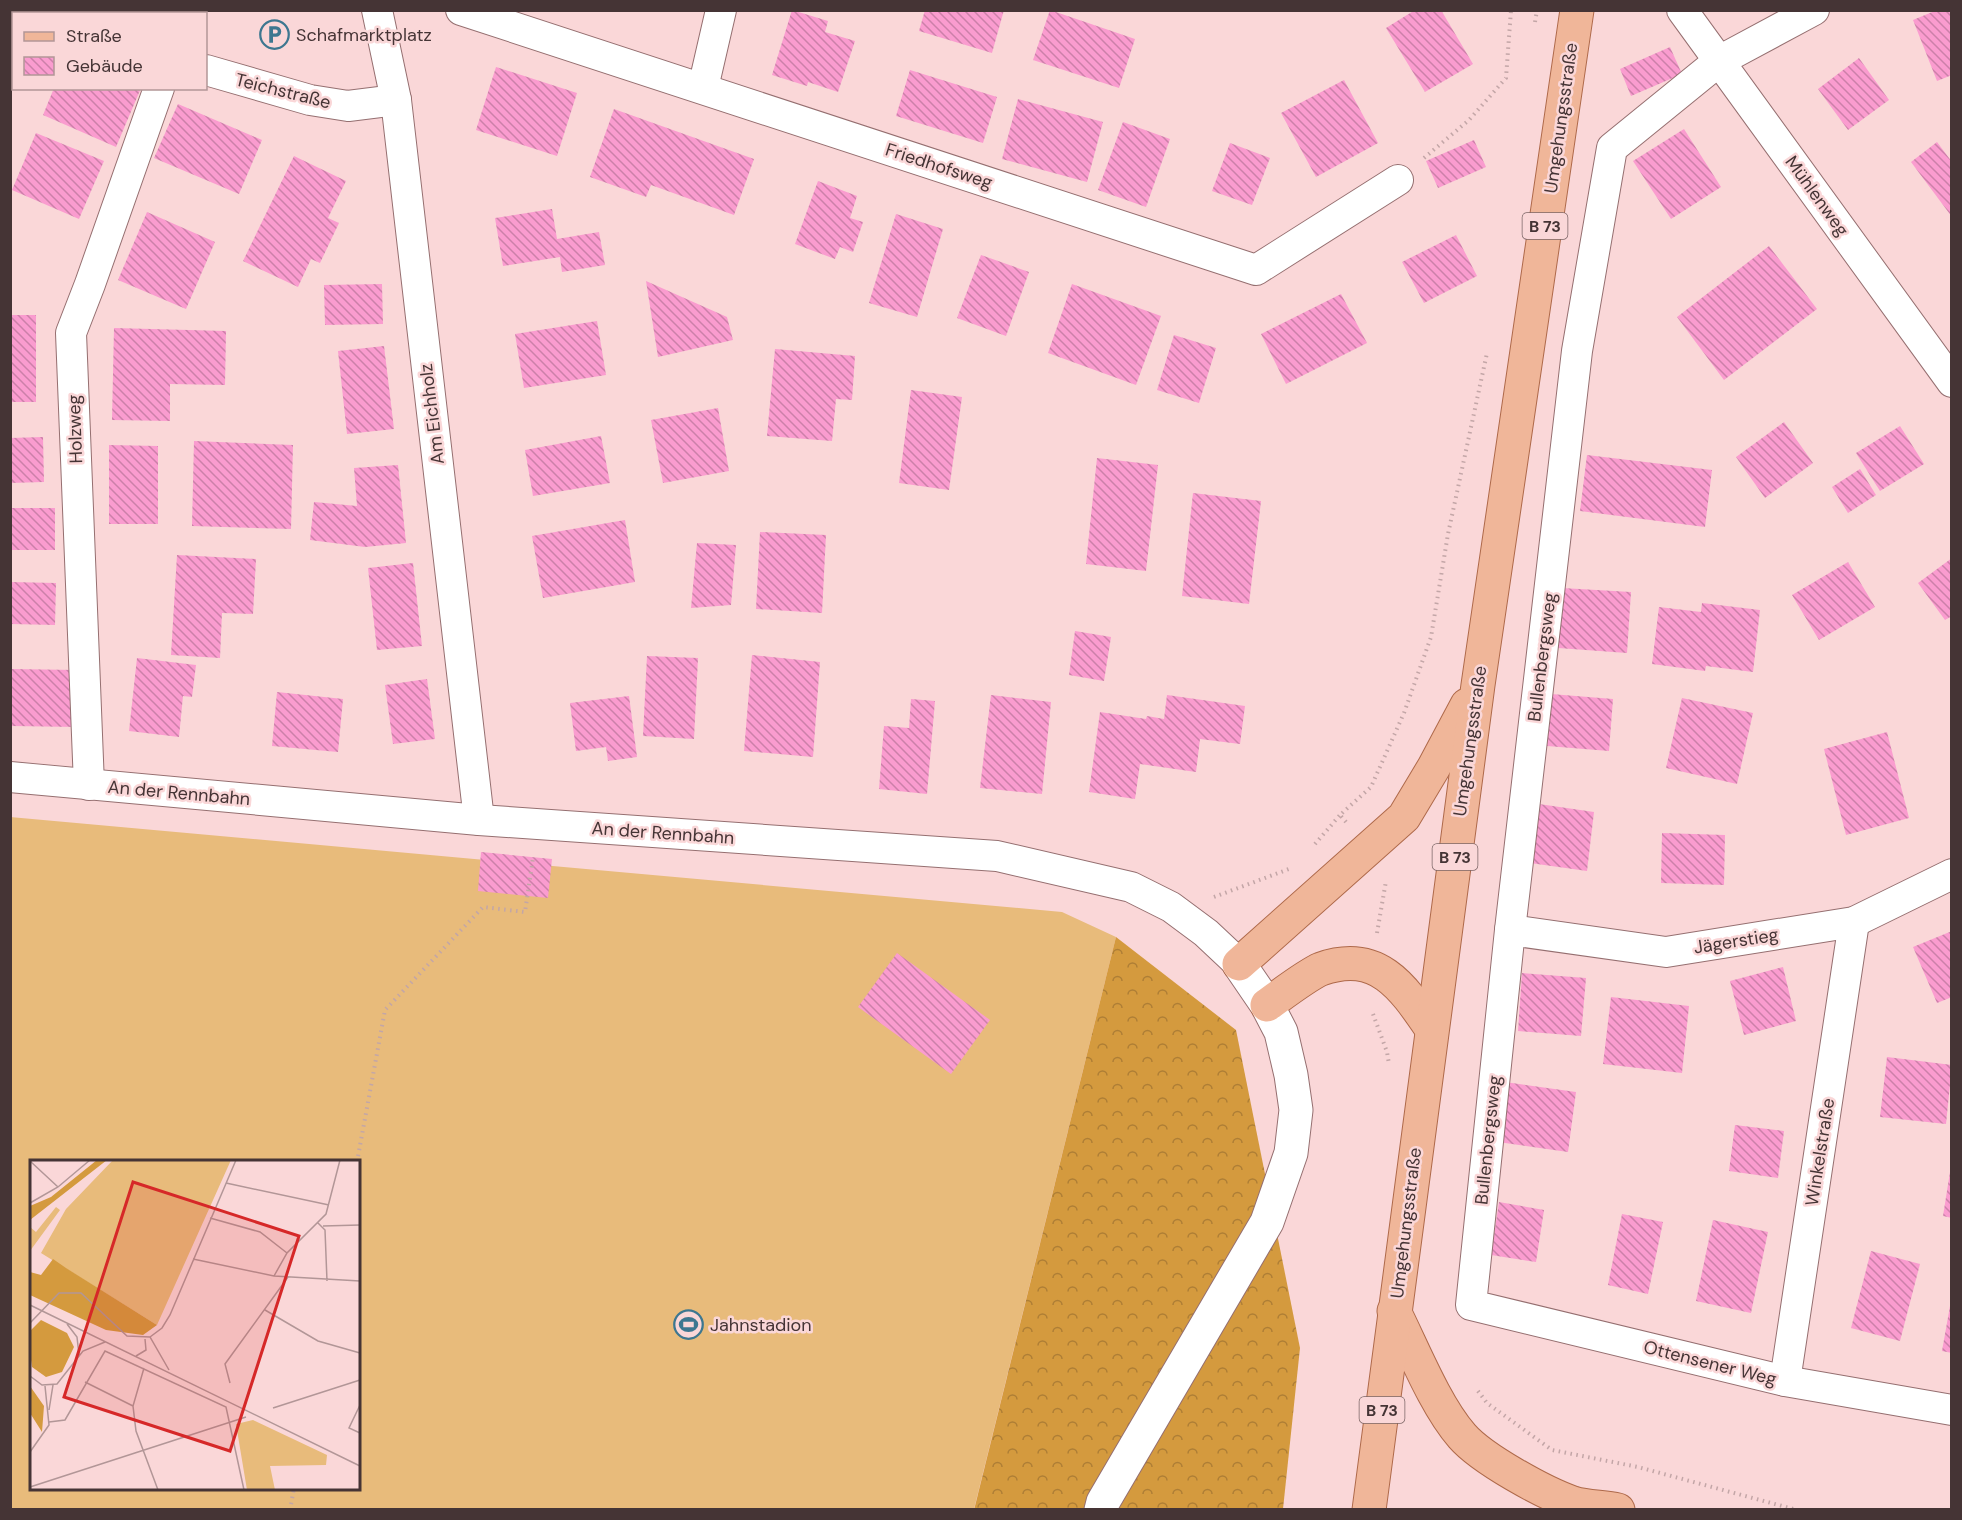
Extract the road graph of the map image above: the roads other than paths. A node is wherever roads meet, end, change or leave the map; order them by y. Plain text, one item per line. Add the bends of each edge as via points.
1 (377, 10) edge
2 (461, 10) edge
3 (721, 10) edge
4 (1577, 10) edge
5 (1682, 10) edge
6 (1814, 10) edge
7 (1719, 61) junction
8 (207, 70) edge
9 (703, 88) junction
10 (158, 90) edge
11 (396, 100) junction
12 (1398, 180) road end
13 (1952, 382) edge
14 (1478, 685) junction
15 (10, 777) edge
16 (89, 785) junction
17 (479, 820) junction
18 (1952, 874) edge
19 (1854, 922) junction
20 (1510, 930) junction
21 (1239, 964) junction
22 (1267, 1005) junction
23 (1431, 1028) junction
24 (1471, 1305) joint
25 (1394, 1311) junction
26 (1785, 1381) junction
27 (1952, 1410) edge
28 (1564, 1506) edge
29 (1101, 1509) edge
30 (1369, 1509) edge
31 (1618, 1509) edge

1 - 11 street, Am Eichholz
2 - 9 street, Friedhofsweg
3 - 9 street
4 - 14 main road, Umgehungsstraße / B 73
5 - 7 street, Mühlenweg
6 - 7 street, Bullenbergsweg
7 - 13 street, Mühlenweg
7 - 20 street, Bullenbergsweg via 1612,148 1577,351
8 - 11 street, Teichstraße via 310,100 348,106
9 - 12 street, Friedhofsweg via 1256,270
10 - 16 street, Holzweg via 71,333
11 - 17 street, Am Eichholz
14 - 21 main road via 1404,817
14 - 23 main road, Umgehungsstraße / B 73
15 - 16 street, An der Rennbahn
16 - 17 street, An der Rennbahn
17 - 21 street, An der Rennbahn via 997,856 1131,887 1171,907
18 - 19 street, Jägerstieg
19 - 20 street, Jägerstieg via 1666,952
19 - 26 street, Winkelstraße
20 - 24 street, Bullenbergsweg
21 - 22 main road, An der Rennbahn
22 - 23 main road via 1320,970 1352,962 1394,980
22 - 29 main road, An der Rennbahn via 1281,1032 1292,1075 1296,1110 1291,1153 1267,1222
23 - 25 main road, Umgehungsstraße / B 73
24 - 26 street, Ottensener Weg
25 - 28 main road via 1441,1405 1463,1437
25 - 30 main road, Umgehungsstraße / B 73
26 - 27 street, Ottensener Weg
28 - 31 main road

